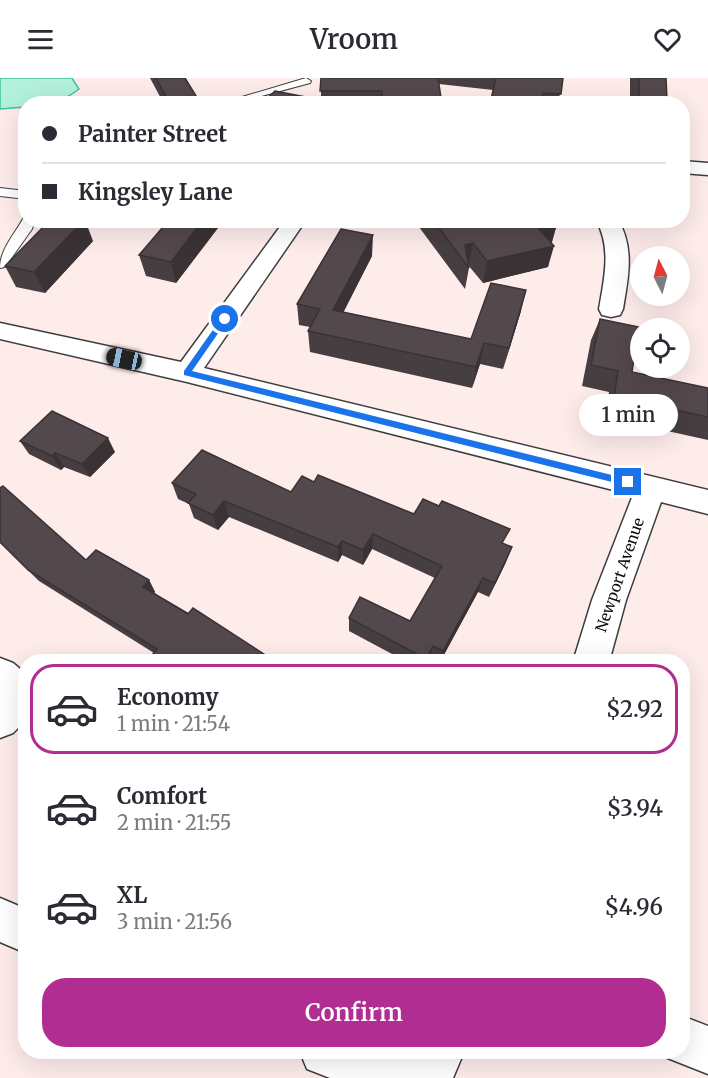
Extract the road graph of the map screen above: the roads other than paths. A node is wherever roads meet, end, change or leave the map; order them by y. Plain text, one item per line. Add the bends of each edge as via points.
1 (306, 81) dead end
2 (276, 89) junction
3 (251, 96) edge
4 (286, 96) edge
5 (690, 168) edge
6 (708, 169) edge
7 (0, 192) edge
8 (18, 194) edge
9 (26, 228) edge
10 (290, 228) edge
11 (613, 228) edge
12 (0, 264) edge
13 (611, 309) dead end
14 (0, 331) edge
15 (187, 373) junction
16 (651, 488) junction
17 (708, 502) edge
18 (593, 654) edge
19 (690, 1043) edge
20 (708, 1050) edge
21 (345, 1059) edge
22 (437, 1059) edge
23 (401, 1078) edge
24 (422, 1078) edge
25 (430, 1078) edge

1 - 2 lane
2 - 3 lane
2 - 4 lane
5 - 6 street
7 - 8 lane
9 - 12 lane
10 - 15 street
11 - 13 street via 616,275
14 - 15 street
15 - 16 street
16 - 17 street
16 - 18 street, Newport Avenue
19 - 20 street
21 - 23 street
22 - 25 street
24 - 25 street

